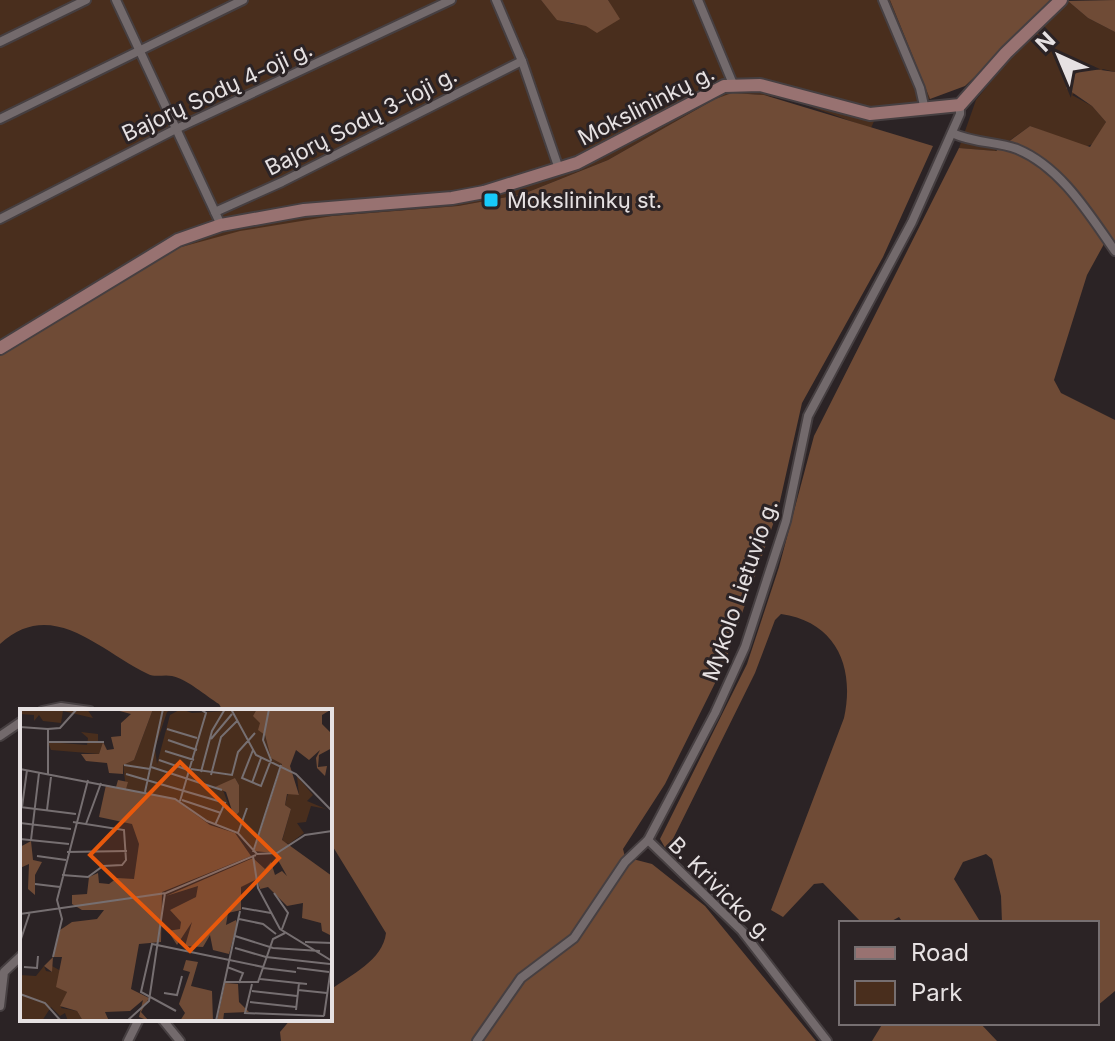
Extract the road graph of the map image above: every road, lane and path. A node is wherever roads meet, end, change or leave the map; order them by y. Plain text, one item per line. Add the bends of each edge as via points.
1 (86, 0) edge
2 (116, 0) edge
3 (243, 0) edge
4 (451, 0) edge
5 (496, 0) edge
6 (698, 0) edge
7 (883, 0) edge
8 (1061, 0) edge
9 (0, 42) edge
10 (140, 50) junction
11 (522, 61) junction
12 (733, 84) junction
13 (960, 105) junction
14 (925, 111) junction
15 (0, 119) edge
16 (176, 129) junction
17 (952, 133) junction
18 (559, 169) junction
19 (215, 212) junction
20 (0, 219) edge
21 (221, 225) junction
22 (1115, 251) edge
23 (0, 348) edge
24 (52, 709) edge
25 (76, 709) edge
26 (20, 722) edge
27 (0, 736) edge
28 (648, 840) junction
29 (20, 957) edge
30 (0, 1006) edge
31 (138, 1021) edge
32 (164, 1021) edge
33 (128, 1041) edge
34 (180, 1041) edge
35 (477, 1041) edge
36 (827, 1041) edge

1 - 9 street
2 - 10 street
3 - 10 street
4 - 16 street, Bajorų Sodų 4-oji g.
5 - 11 street
6 - 12 street
7 - 14 street
8 - 13 street
10 - 15 street
10 - 16 street
11 - 18 street
11 - 19 street, Bajorų Sodų 3-ioji g.
12 - 14 street, Mokslininkų g. via 760,85 870,114
12 - 18 street, Mokslininkų g.
13 - 14 street, Mokslininkų g.
13 - 17 street, Mykolo Lietuvio g.
16 - 19 street
16 - 20 street, Bajorų Sodų 4-oji g.
17 - 22 street via 1018,150 1041,163 1074,195
17 - 28 street, Mykolo Lietuvio g. via 912,222 808,416 786,521 745,647
18 - 21 street, Mokslininkų g. via 469,196 337,206
19 - 21 street
21 - 23 street, Mokslininkų g. via 161,248
24 - 25 street
26 - 27 street
28 - 35 street, Mykolo Lietuvio g. via 625,862 574,938 521,978
28 - 36 street, B. Krivicko g. via 742,931
29 - 30 street via 4,972
31 - 33 street
32 - 34 street

